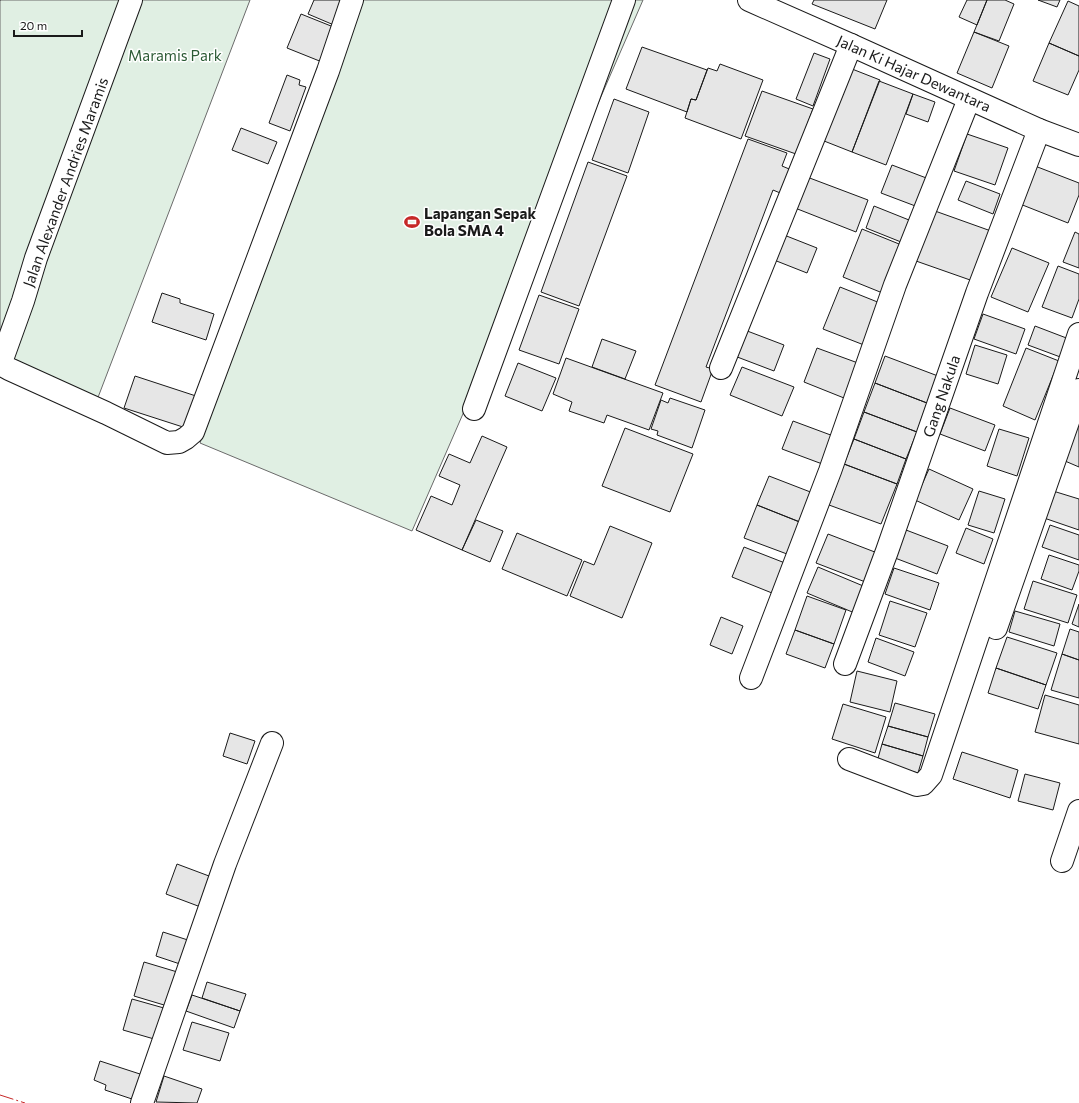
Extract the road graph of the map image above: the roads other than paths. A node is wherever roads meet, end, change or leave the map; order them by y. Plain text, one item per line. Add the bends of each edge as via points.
1 (131, 0) edge
2 (352, 0) edge
3 (624, 0) edge
4 (749, 0) edge
5 (851, 45) junction
6 (969, 99) junction
7 (1039, 130) junction
8 (1079, 145) edge
9 (1079, 334) edge
10 (0, 364) edge
11 (721, 368) dead end
12 (1079, 390) edge
13 (474, 408) dead end
14 (999, 594) junction
15 (846, 664) dead end
16 (751, 678) dead end
17 (272, 743) dead end
18 (849, 759) dead end
19 (947, 769) dead end
20 (1078, 820) edge
21 (1062, 861) dead end
22 (142, 1103) edge

1 - 10 street, Jalan Alexander Andries Maramis via 36,258
2 - 10 street via 328,71 193,432 179,442 167,443
3 - 13 street
4 - 5 street, Jalan Ki Hajar Dewantara
5 - 6 street, Jalan Ki Hajar Dewantara
5 - 11 street
6 - 7 street, Jalan Ki Hajar Dewantara
6 - 16 street via 895,285 830,472
7 - 8 street, Jalan Ki Hajar Dewantara
7 - 15 street, Gang Nakula via 977,292
9 - 14 street
12 - 14 street
14 - 18 street via 928,780 917,785
14 - 19 street
17 - 22 street via 225,864
20 - 21 street

